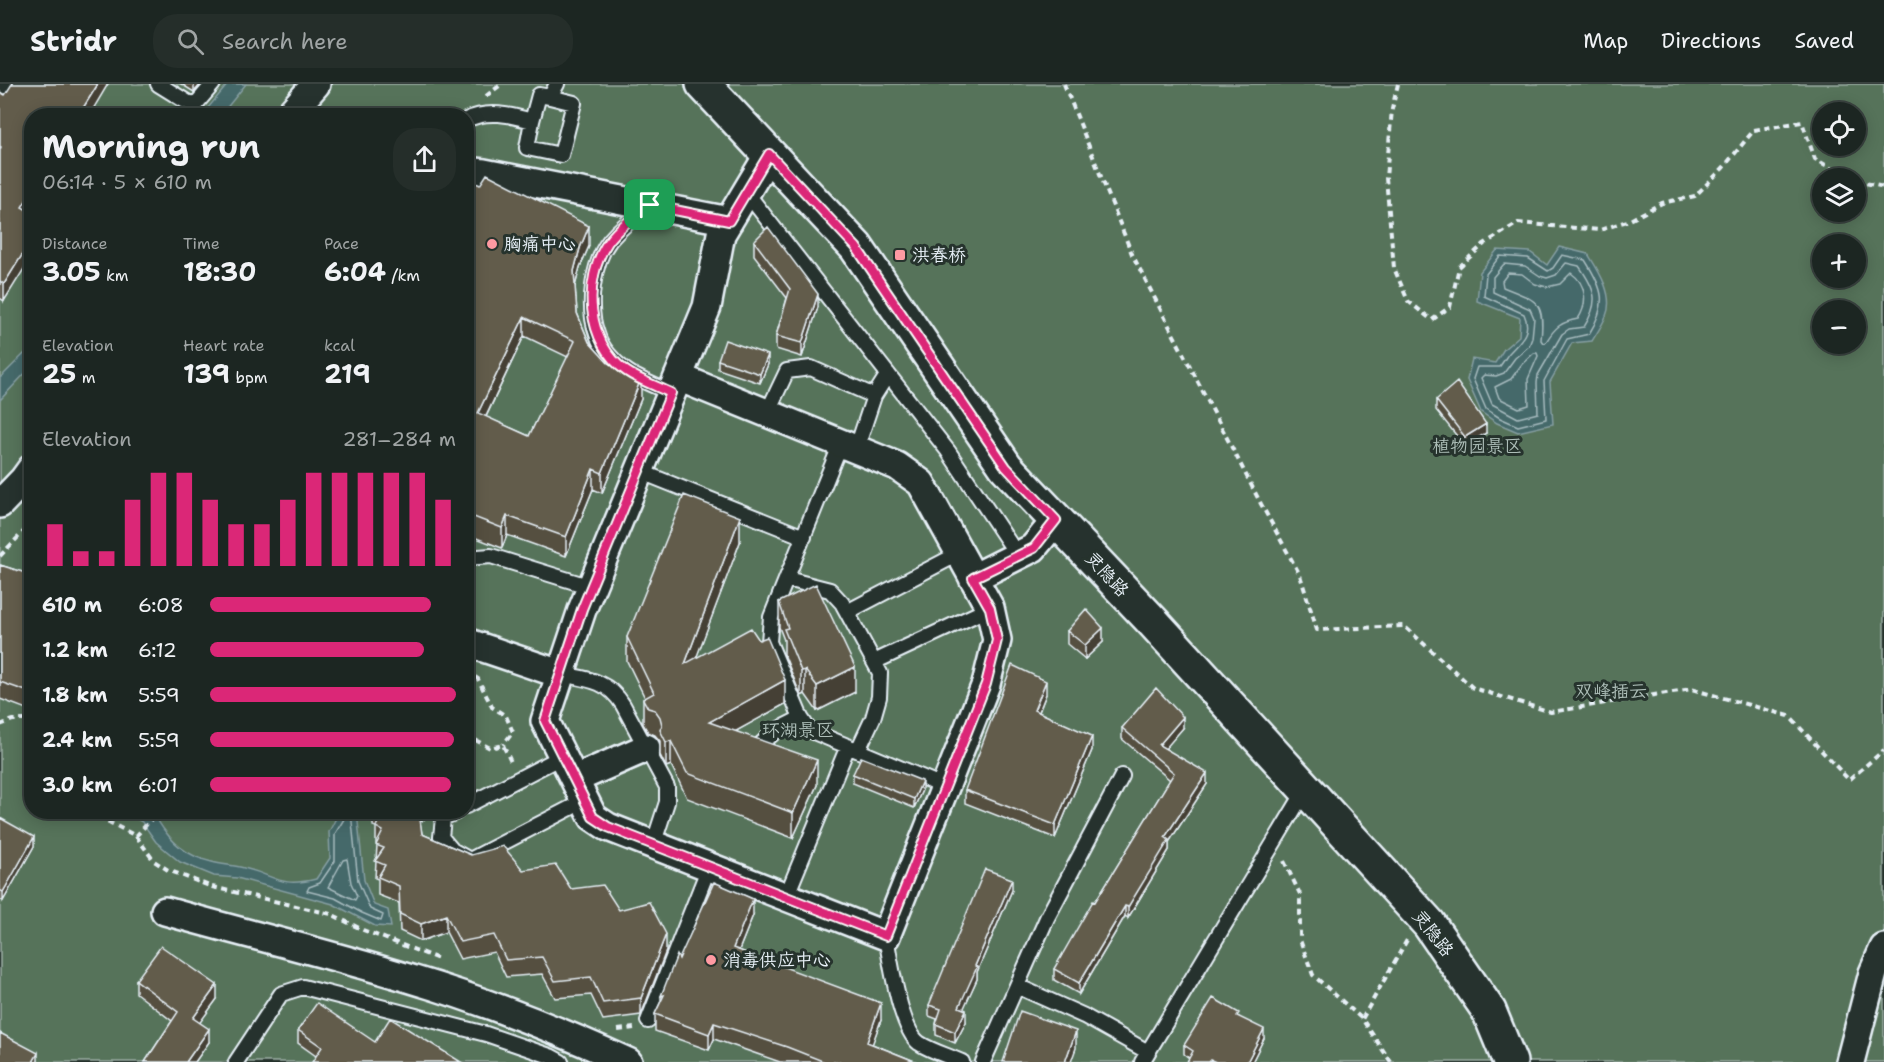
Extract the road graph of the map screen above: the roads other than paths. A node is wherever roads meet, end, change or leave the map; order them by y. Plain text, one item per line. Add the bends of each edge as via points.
1 (4, 84) edge
2 (158, 84) edge
3 (213, 84) edge
4 (316, 84) edge
5 (557, 84) edge
6 (703, 84) edge
7 (0, 92) edge
8 (550, 97) junction
9 (295, 108) edge
10 (474, 117) edge
11 (532, 121) junction
12 (769, 154) junction
13 (474, 172) edge
14 (746, 192) junction
15 (650, 205) junction
16 (729, 221) junction
17 (888, 374) junction
18 (675, 385) junction
19 (874, 396) junction
20 (767, 413) junction
21 (849, 446) junction
22 (639, 471) junction
23 (24, 479) edge
24 (0, 504) edge
25 (1056, 520) junction
26 (804, 537) junction
27 (960, 553) junction
28 (1018, 556) junction
29 (474, 557) edge
30 (973, 578) junction
31 (787, 579) junction
32 (591, 587) junction
33 (990, 608) junction
34 (847, 612) junction
35 (770, 632) junction
36 (752, 641) edge
37 (474, 645) edge
38 (874, 662) junction
39 (560, 674) junction
40 (801, 718) junction
41 (646, 748) junction
42 (853, 748) junction
43 (753, 751) edge
44 (1122, 776) dead end
45 (575, 778) junction
46 (945, 787) junction
47 (1306, 789) junction
48 (474, 802) edge
49 (443, 819) edge
50 (653, 845) junction
51 (709, 867) junction
52 (786, 897) junction
53 (165, 911) dead end
54 (886, 936) junction
55 (1884, 948) edge
56 (1017, 986) junction
57 (648, 1021) road end
58 (529, 1056) edge
59 (1145, 1057) edge
60 (236, 1062) edge
61 (561, 1062) edge
62 (628, 1062) edge
63 (962, 1062) edge
64 (983, 1062) edge
65 (1510, 1062) edge
66 (1850, 1062) edge

1 - 7 lane
2 - 3 lane via 196,104
4 - 9 street
5 - 8 lane
6 - 12 main road, 灵隐路
8 - 11 lane via 539,95
8 - 11 lane via 574,103 561,155 527,148
10 - 11 lane via 501,113
12 - 14 street
12 - 25 main road, 灵隐路 via 856,247 1006,467
13 - 15 street
14 - 16 street
14 - 17 lane
15 - 16 street
15 - 18 lane via 608,242 592,287 593,308 597,334 607,353 626,370
16 - 18 street via 721,234 706,307
17 - 19 lane
17 - 28 lane via 948,451
18 - 20 street
18 - 22 street
19 - 20 lane via 811,368 787,371
19 - 21 lane
20 - 21 street
21 - 26 lane
21 - 27 street via 897,466 921,483
22 - 26 lane
22 - 32 street
23 - 24 street
25 - 28 street via 1034,548
25 - 47 main road, 灵隐路
26 - 31 lane
27 - 30 street
27 - 34 lane
28 - 30 street
29 - 32 lane via 491,556
30 - 33 street
31 - 34 lane via 830,590
31 - 35 lane via 771,617
32 - 39 street
33 - 38 lane
33 - 46 street via 997,640 986,684
34 - 38 lane
35 - 36 lane
35 - 40 lane via 770,642
37 - 39 street
38 - 42 lane via 880,673 879,697 873,718
39 - 41 lane via 598,681 617,695
39 - 45 street via 545,721
40 - 42 lane via 809,730
40 - 43 lane via 777,730
41 - 45 street
41 - 50 lane via 667,787 667,802
42 - 46 lane
42 - 52 lane
44 - 56 lane via 1047,918
45 - 48 lane via 516,781
45 - 49 lane via 470,860 452,850 441,837
45 - 50 street via 593,817
46 - 54 street
47 - 59 lane
47 - 65 main road, 灵隐路 via 1422,916 1489,1011
50 - 51 street
51 - 52 street
51 - 57 lane
52 - 54 street
53 - 62 street via 411,979 492,1006
54 - 63 lane via 894,988 918,1042
55 - 66 street via 1873,973
56 - 59 lane via 1084,1016
56 - 64 lane
58 - 60 lane via 486,1034 303,987 282,994
58 - 61 lane

